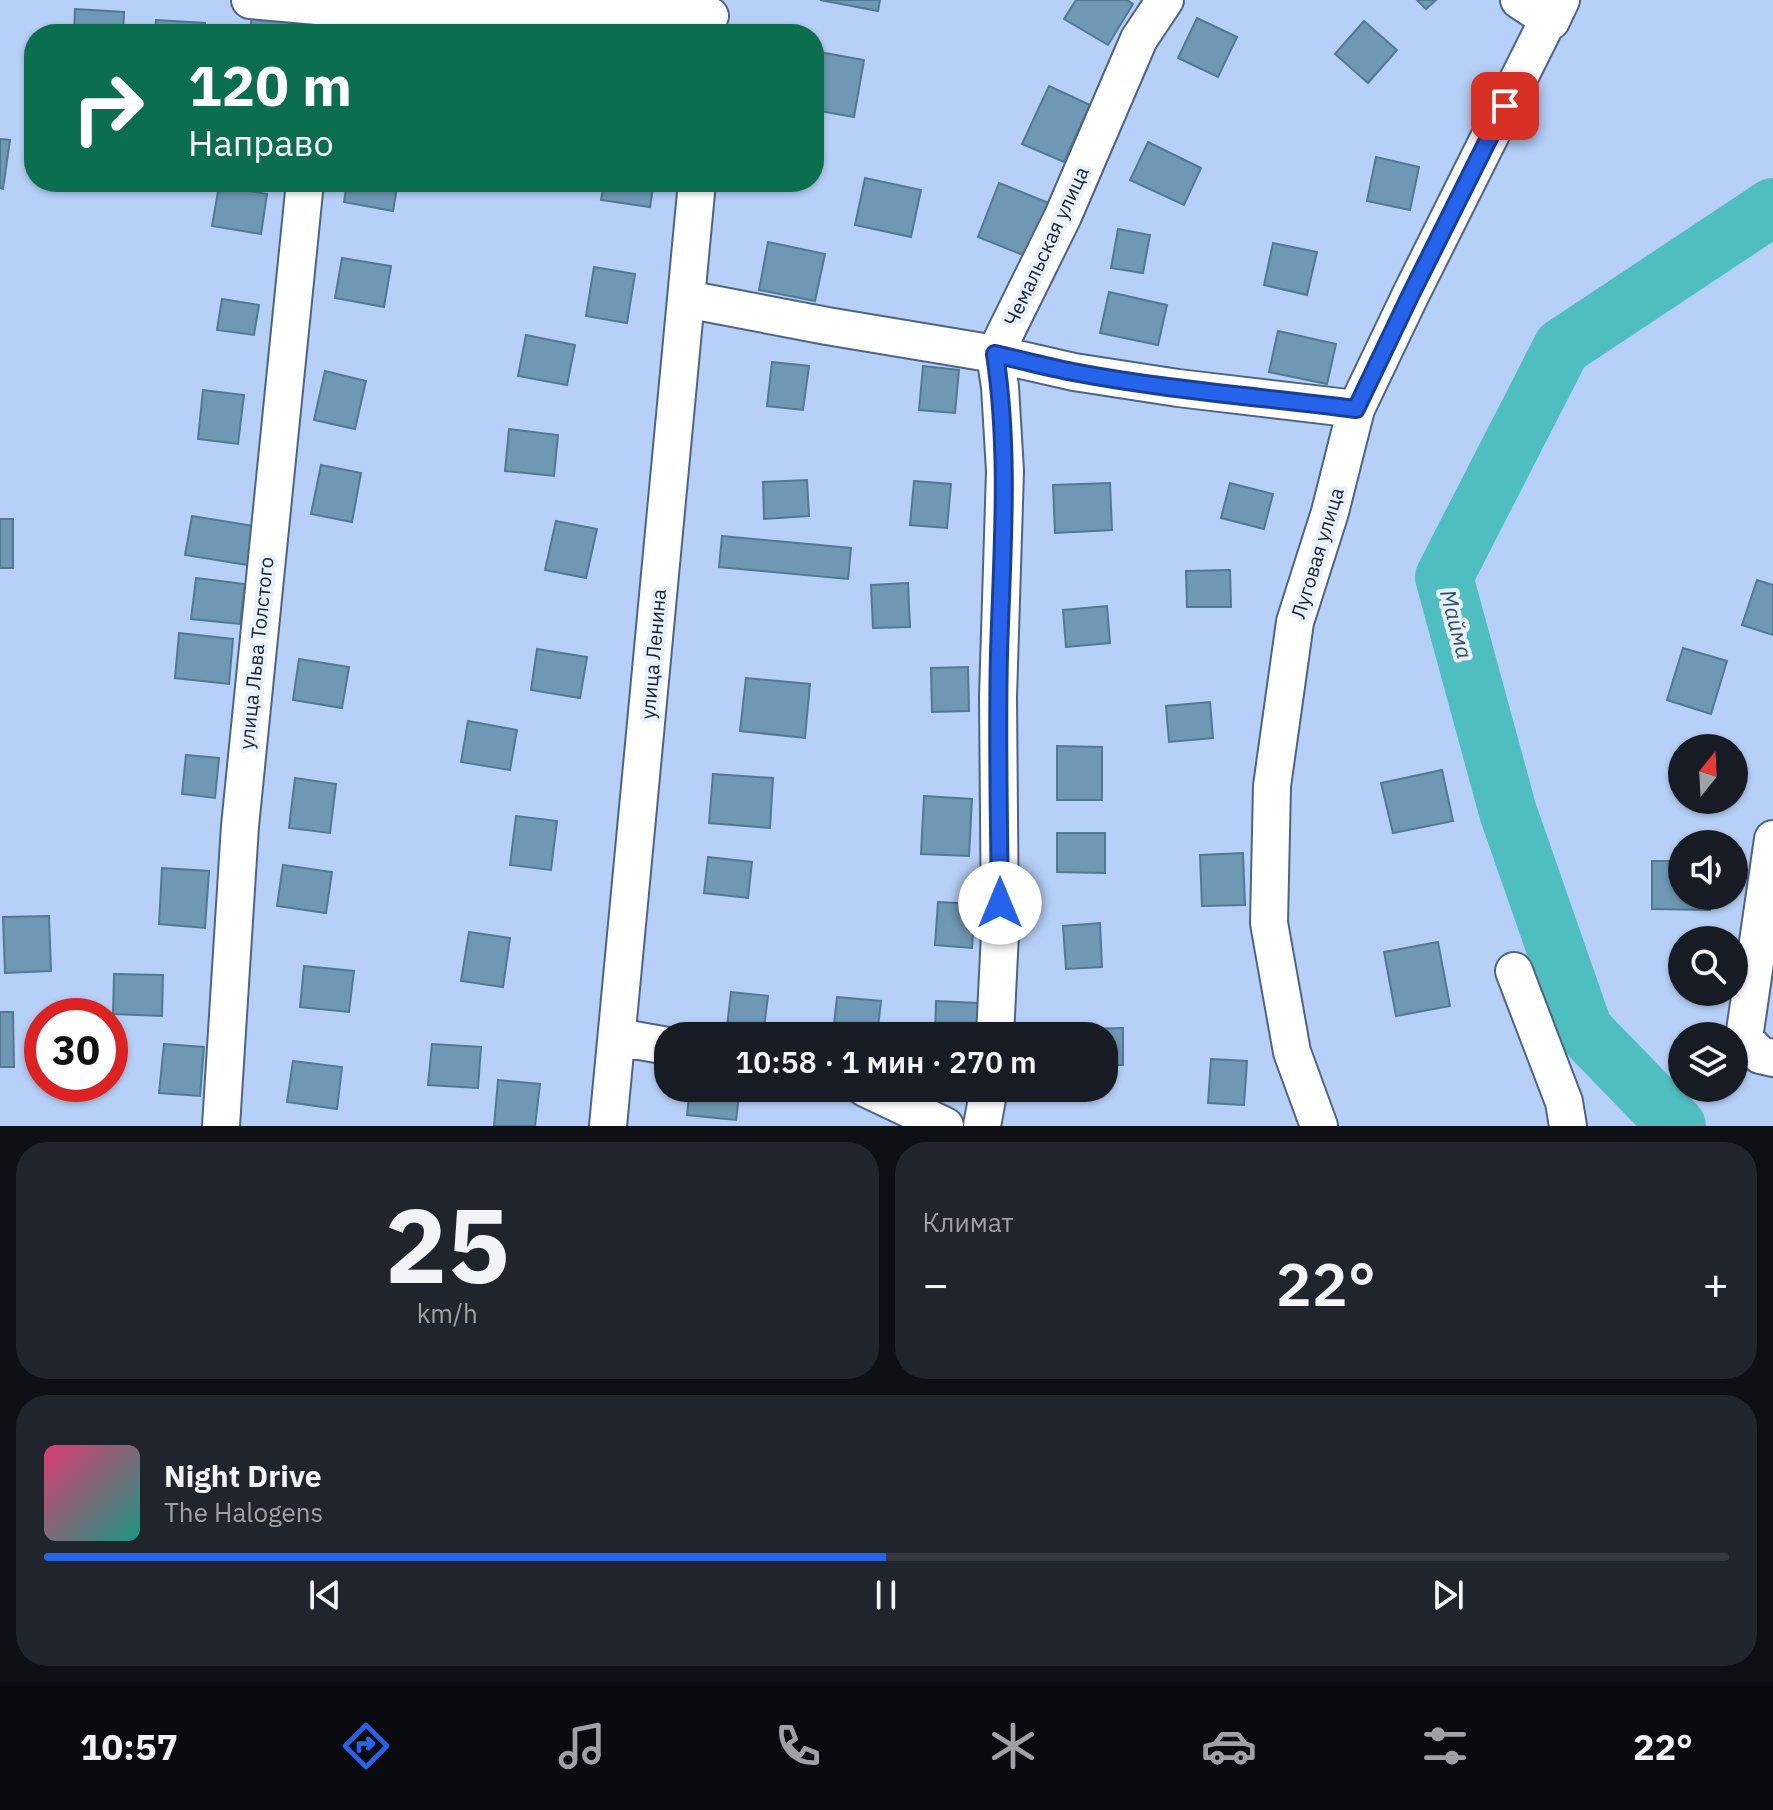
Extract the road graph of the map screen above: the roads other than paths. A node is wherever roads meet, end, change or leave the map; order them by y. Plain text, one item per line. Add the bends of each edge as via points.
1 (250, 0) edge
2 (1165, 0) edge
3 (1519, 0) edge
4 (1556, 10) edge
5 (316, 13) edge
6 (710, 17) edge
7 (304, 192) edge
8 (696, 192) edge
9 (686, 299) junction
10 (995, 354) junction
11 (1356, 409) junction
12 (1773, 839) edge
13 (1514, 971) dead end
14 (996, 1022) edge
15 (617, 1037) junction
16 (654, 1044) edge
17 (1773, 1058) edge
18 (894, 1102) edge
19 (986, 1102) edge
20 (221, 1126) edge
21 (608, 1126) edge
22 (945, 1126) edge
23 (982, 1126) edge
24 (1319, 1126) edge
25 (1568, 1126) edge

1 - 5 street
2 - 10 street, Чемальская улица via 1139,39 1063,216
3 - 4 street, Луговая улица
4 - 11 street, Луговая улица
5 - 6 street
7 - 20 street, улица Льва Толстого via 240,826
8 - 9 street, улица Ленина
9 - 10 street
9 - 15 street, улица Ленина
10 - 11 street via 1089,375
10 - 14 street via 1005,471
11 - 24 street, Луговая улица via 1295,622 1272,786 1269,923 1292,1052
12 - 17 street via 1744,1038 1760,1055
13 - 25 street via 1564,1102
15 - 16 street
15 - 21 street, улица Ленина
18 - 22 street
19 - 23 street

